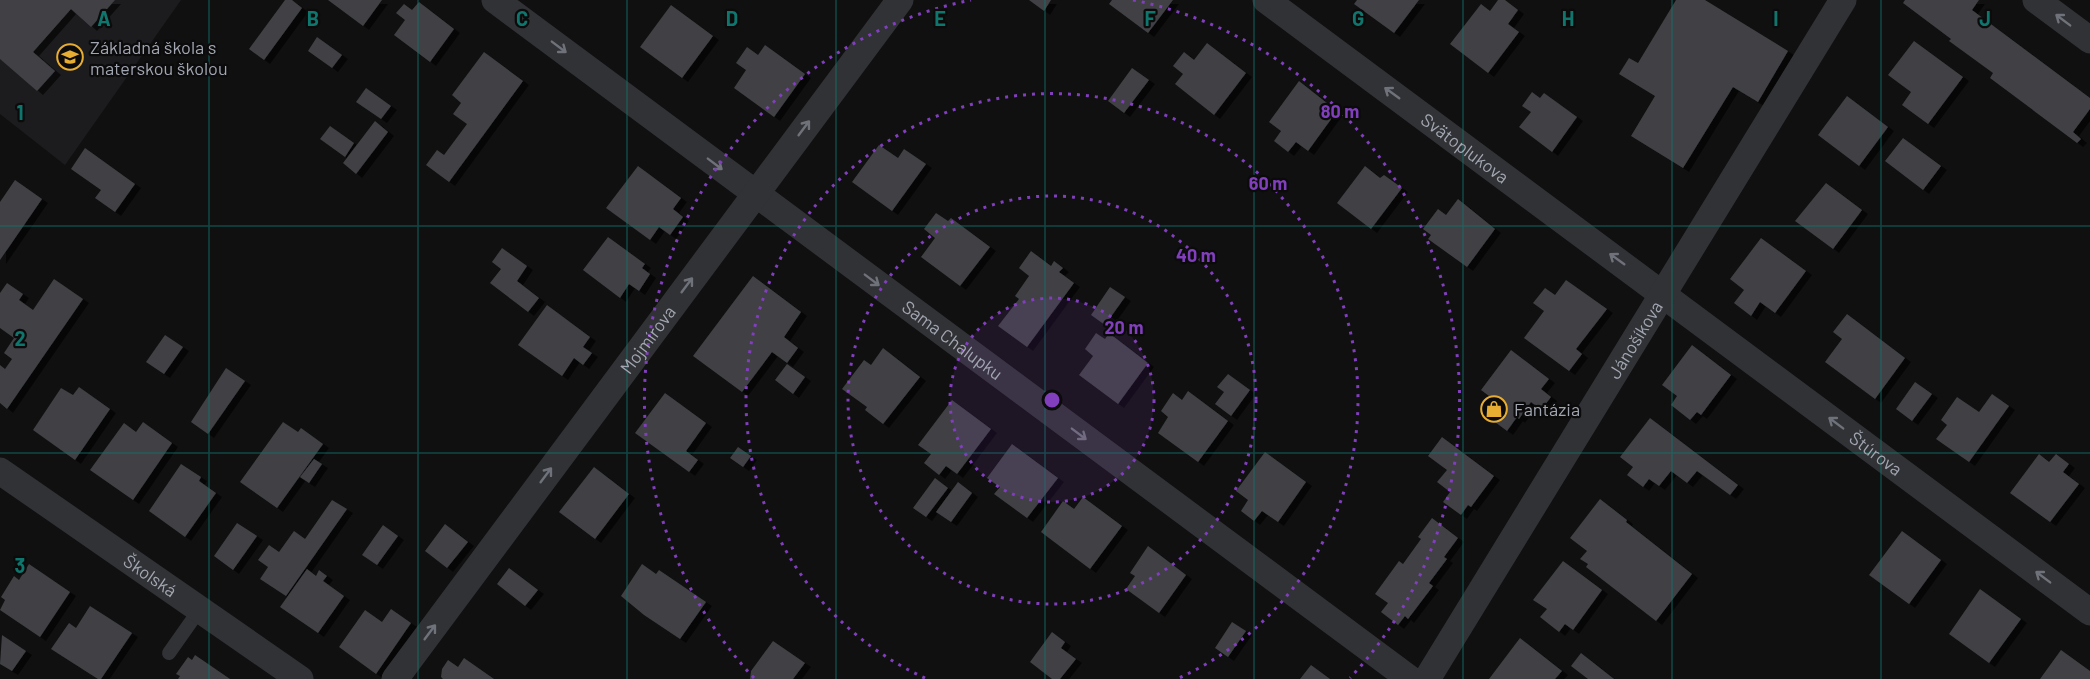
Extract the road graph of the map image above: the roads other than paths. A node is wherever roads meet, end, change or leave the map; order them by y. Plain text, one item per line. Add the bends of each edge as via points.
1 (495, 0) edge
2 (900, 0) edge
3 (1266, 0) edge
4 (1843, 0) edge
5 (2036, 0) edge
6 (2090, 40) edge
7 (755, 193) junction
8 (1664, 294) junction
9 (0, 471) edge
10 (200, 609) junction
11 (2090, 612) edge
12 (169, 653) dead end
13 (300, 679) edge
14 (395, 679) edge
15 (1410, 679) edge
16 (1427, 679) edge

1 -> 7 street, Sama Chalupku
7 -> 2 street, Mojmírova
8 -> 3 street, Svätoplukova
4 - 8 street, Jánošíkova
6 -> 5 street
14 -> 7 street, Mojmírova
7 -> 15 street, Sama Chalupku
11 -> 8 street, Štúrova
8 - 16 street, Jánošíkova
9 - 10 street, Školská
10 - 12 lane
10 - 13 street, Školská

